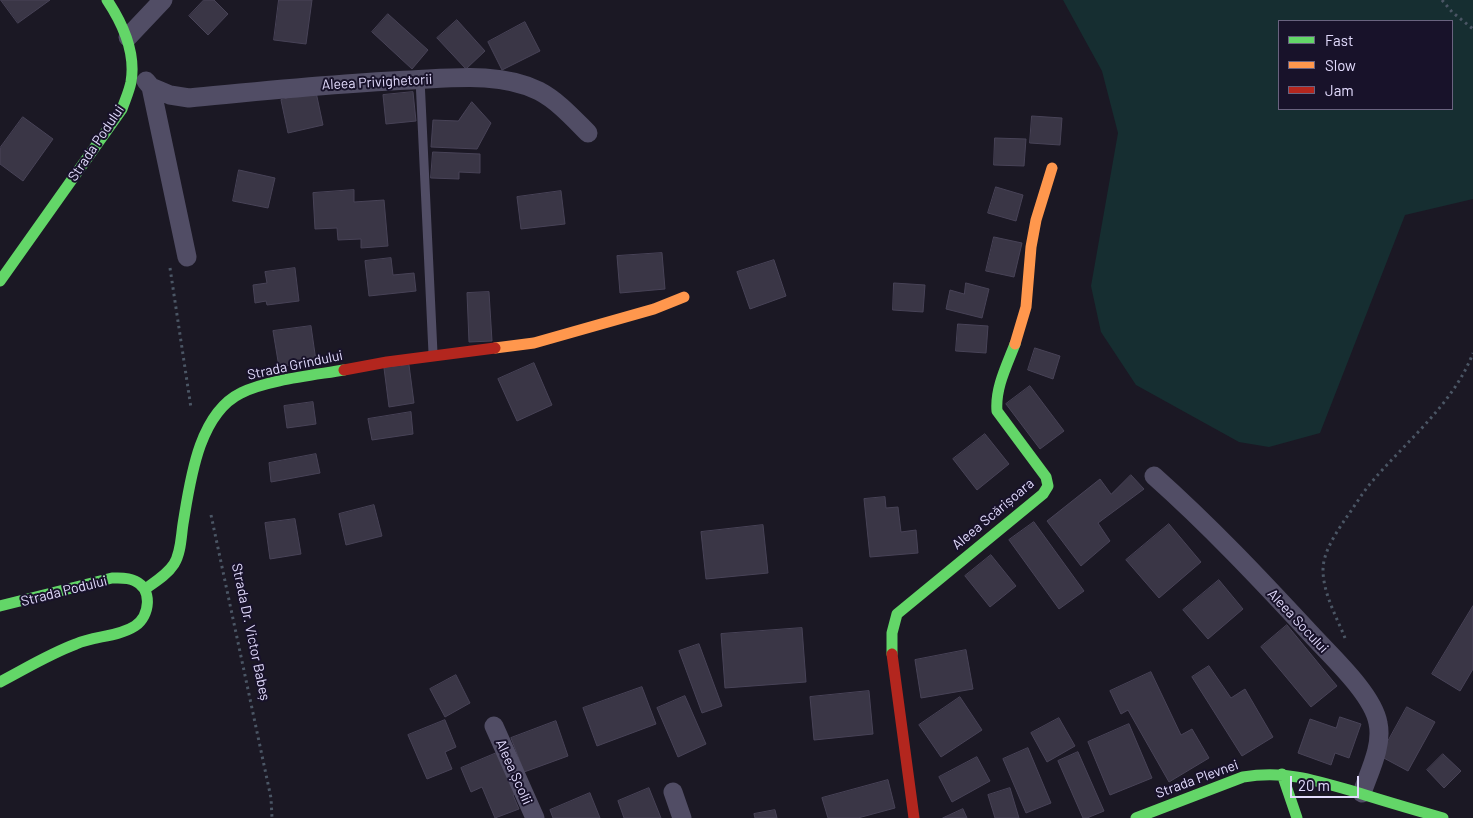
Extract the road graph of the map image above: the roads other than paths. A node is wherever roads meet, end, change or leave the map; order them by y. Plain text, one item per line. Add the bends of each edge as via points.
1 (107, 0) edge
2 (163, 0) edge
3 (128, 37) junction
4 (132, 60) junction
5 (420, 79) junction
6 (151, 87) junction
7 (588, 133) dead end
8 (1052, 168) dead end
9 (187, 257) dead end
10 (0, 281) edge
11 (684, 297) dead end
12 (433, 356) junction
13 (1154, 476) dead end
14 (145, 589) junction
15 (0, 606) edge
16 (0, 682) edge
17 (494, 726) dead end
18 (1282, 774) junction
19 (673, 792) dead end
20 (1362, 793) junction
21 (535, 818) edge
22 (682, 818) edge
23 (914, 818) edge
24 (1136, 818) edge
25 (1297, 818) edge
26 (1443, 818) edge

1 - 3 street
2 - 3 street
3 - 4 street, Strada Podului
4 - 6 street
4 - 10 street, Strada Podului via 130,84 122,109
5 - 6 street, Aleea Privighetorii via 351,82 189,98
5 - 7 street, Aleea Privighetorii via 496,79 519,84 554,101
5 - 12 lane
6 - 9 street
8 - 23 street, Aleea Scărișoara via 1036,220 1026,308 996,399 997,410 1046,477 1048,486 1043,494 898,614 892,634 892,656
11 - 12 street, Strada Grindului via 654,309 534,343
12 - 14 street, Strada Grindului via 267,384 249,388 232,397 217,412 198,453 174,564
13 - 20 street, Aleea Socului via 1273,594 1349,676 1375,710 1379,725 1378,746
14 - 15 street, Strada Podului via 136,580 112,578
14 - 16 street via 148,599 146,611 139,623 58,651
17 - 21 street, Aleea Școlii
18 - 20 street, Strada Plevnei via 1310,778
18 - 24 street, Strada Plevnei via 1243,777
18 - 25 street
19 - 22 street
20 - 26 street, Strada Plevnei

